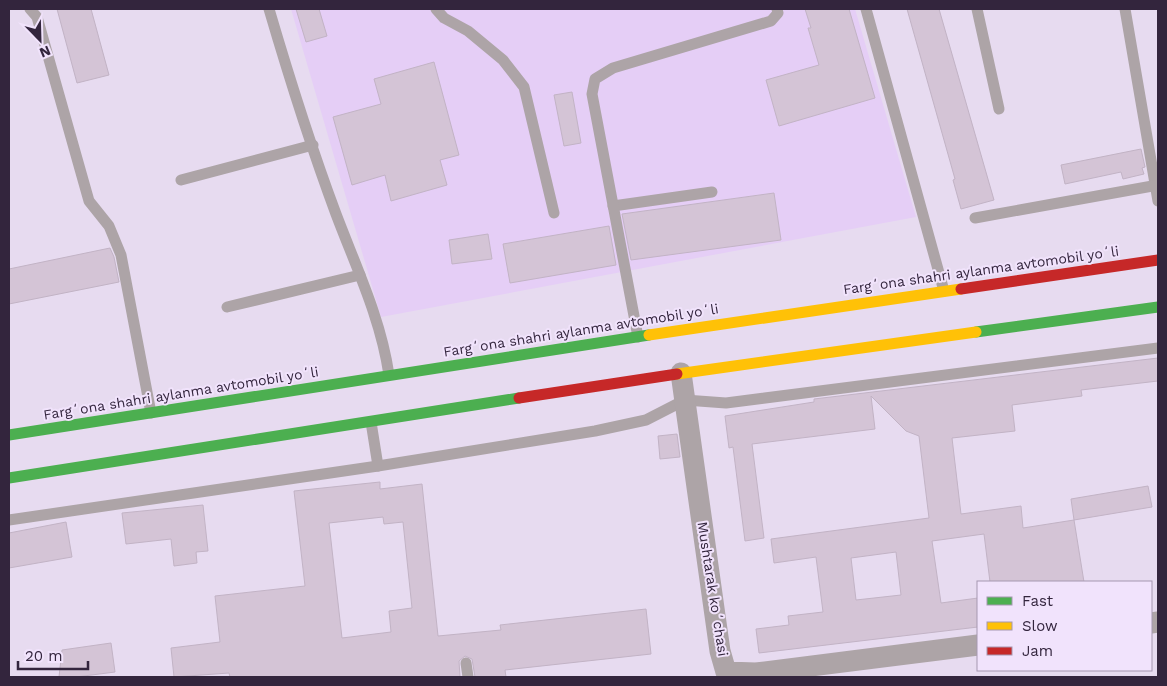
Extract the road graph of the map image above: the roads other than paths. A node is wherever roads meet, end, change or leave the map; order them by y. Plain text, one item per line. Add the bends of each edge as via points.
1 (30, 9) edge
2 (268, 9) edge
3 (436, 9) edge
4 (777, 9) edge
5 (866, 9) edge
6 (977, 9) edge
7 (1125, 9) edge
8 (1000, 110) dead end
9 (313, 144) junction
10 (181, 180) dead end
11 (1157, 185) edge
12 (712, 192) dead end
13 (1158, 202) edge
14 (613, 206) junction
15 (554, 212) dead end
16 (974, 218) dead end
17 (1158, 260) edge
18 (360, 275) junction
19 (944, 291) junction
20 (1158, 306) edge
21 (227, 307) dead end
22 (638, 337) junction
23 (1158, 348) edge
24 (681, 373) junction
25 (389, 375) junction
26 (685, 400) junction
27 (151, 413) junction
28 (371, 422) junction
29 (9, 435) edge
30 (378, 466) junction
31 (9, 478) edge
32 (9, 520) edge
33 (977, 645) edge
34 (466, 663) dead end
35 (468, 677) edge

1 - 27 lane via 37,17 89,201 109,226 121,255
2 - 9 lane
3 - 15 lane via 503,60 524,87
4 - 14 lane via 772,21 614,68 595,79 592,94
5 - 19 lane
6 - 8 lane
7 - 11 lane
9 - 10 lane
9 - 18 lane
11 - 13 lane
11 - 16 lane
12 - 14 lane
14 - 22 lane
17 - 19 highway, Fargʻona shahri aylanma avtomobil yoʻli
18 - 21 lane
18 - 25 lane via 376,320
19 - 22 highway, Fargʻona shahri aylanma avtomobil yoʻli
20 - 24 highway
22 - 25 highway, Fargʻona shahri aylanma avtomobil yoʻli
23 - 26 lane via 726,403
24 - 26 street, Mushtarak koʻchasi
24 - 28 highway
25 - 27 highway, Fargʻona shahri aylanma avtomobil yoʻli
26 - 30 lane via 646,420 595,431
26 - 33 street, Mushtarak koʻchasi via 720,651 726,672 756,674
27 - 29 highway, Fargʻona shahri aylanma avtomobil yoʻli
28 - 30 lane
28 - 31 highway
30 - 32 lane
34 - 35 lane

